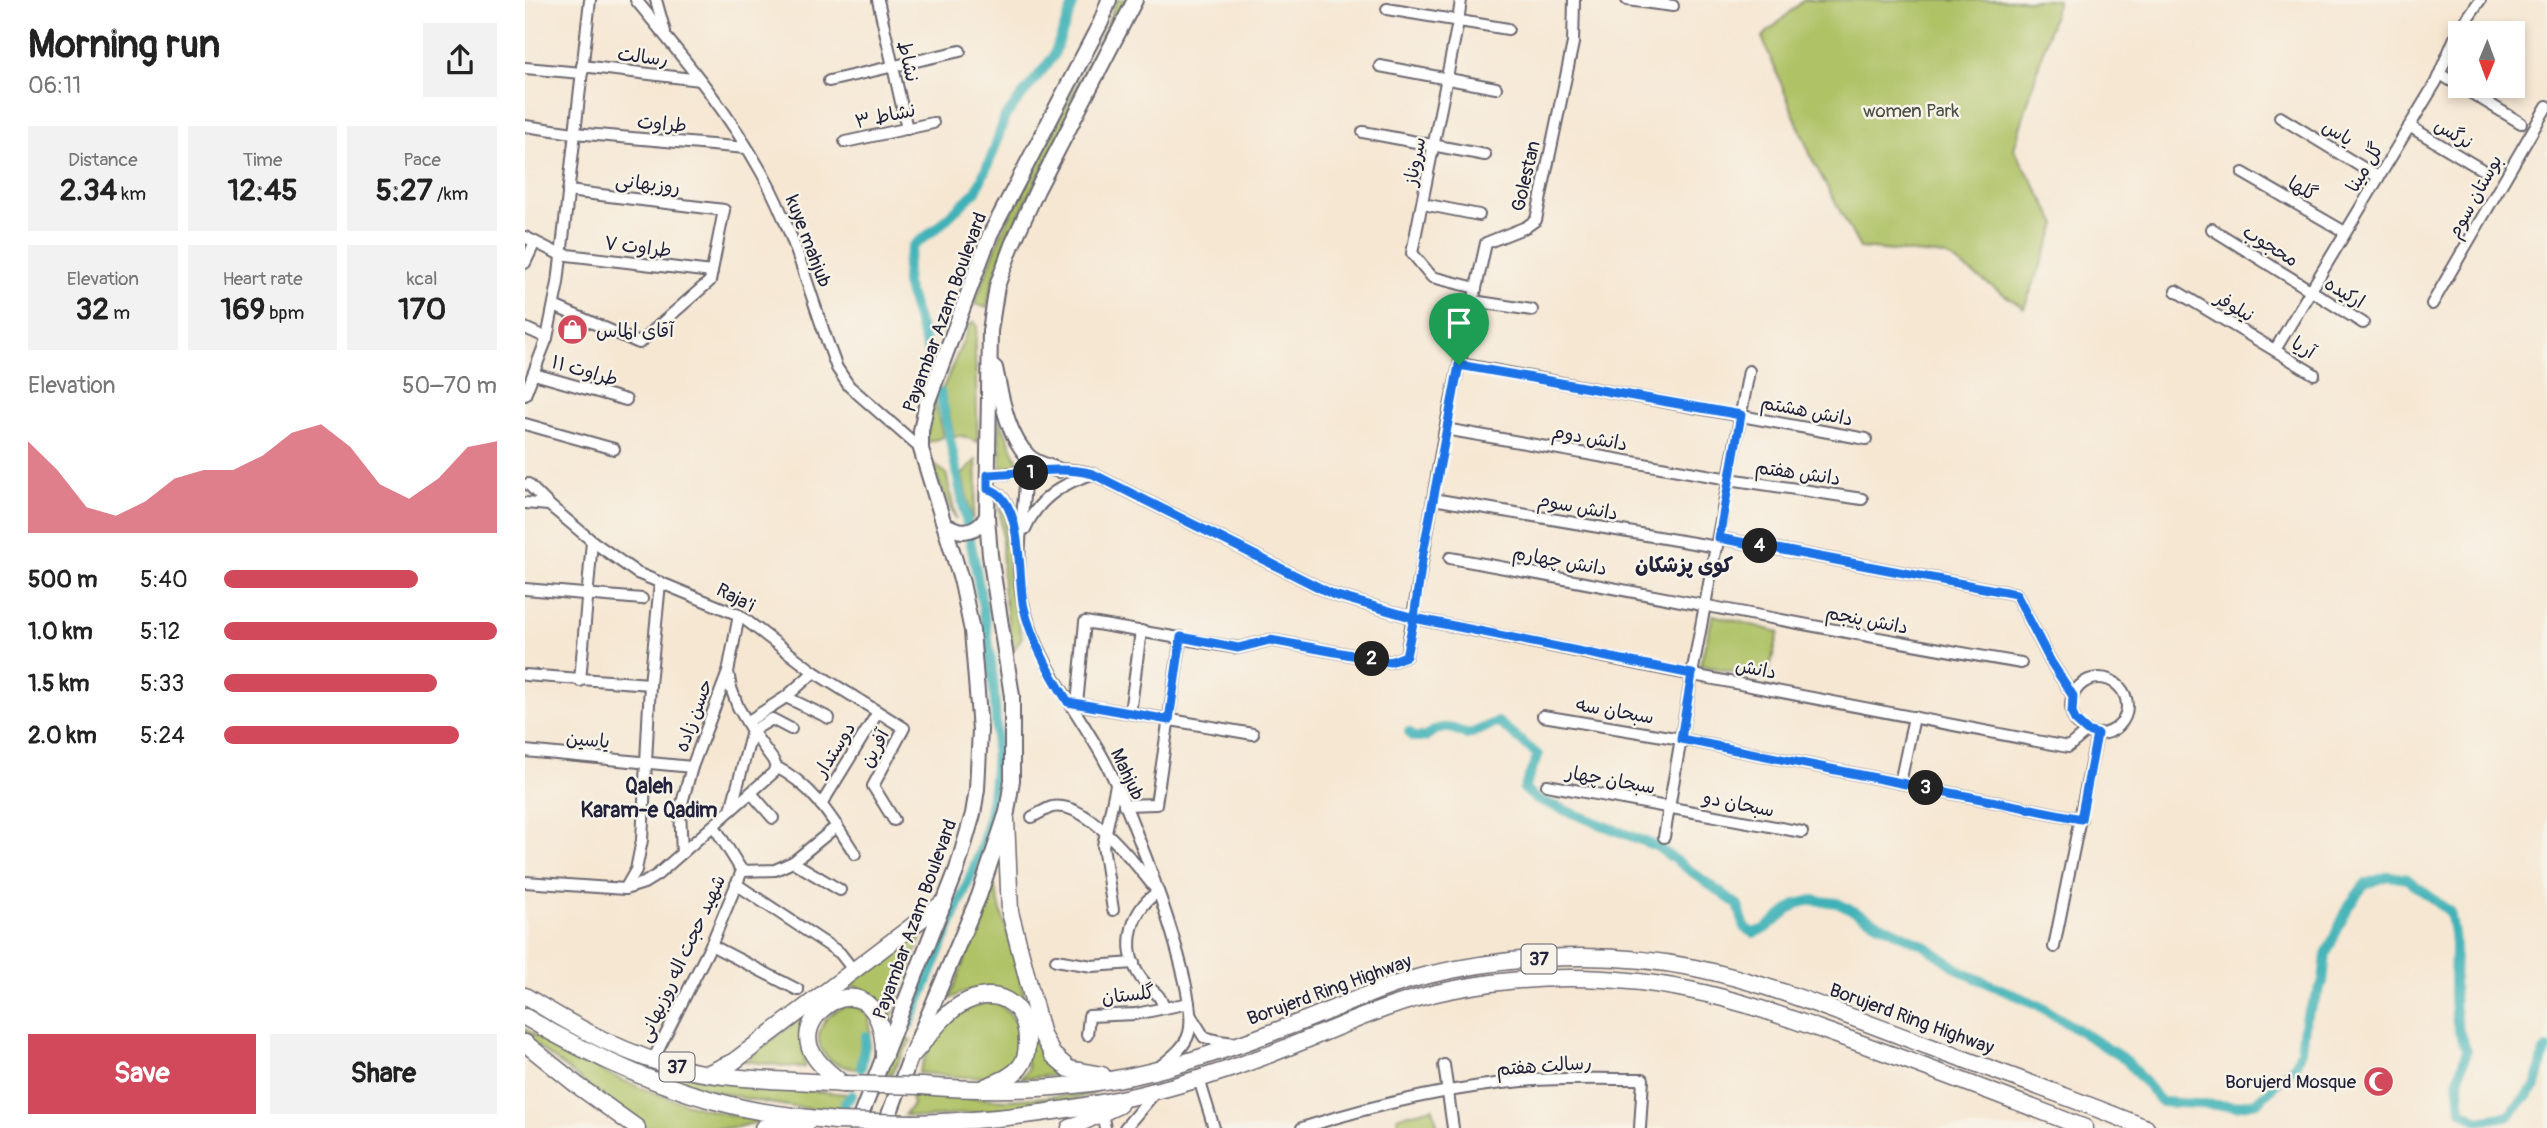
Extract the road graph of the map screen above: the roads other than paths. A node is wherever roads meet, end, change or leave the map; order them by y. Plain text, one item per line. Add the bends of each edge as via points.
1 (590, 0) edge
2 (636, 0) edge
3 (656, 0) edge
4 (878, 0) edge
5 (1109, 0) edge
6 (1135, 0) edge
7 (1461, 0) edge
8 (1574, 0) edge
9 (1627, 0) edge
10 (2480, 0) edge
11 (1673, 6) dead end
12 (1387, 9) dead end
13 (1458, 22) junction
14 (1508, 29) dead end
15 (667, 38) junction
16 (960, 51) dead end
17 (1380, 66) dead end
18 (525, 68) edge
19 (893, 68) junction
20 (582, 70) junction
21 (2439, 74) junction
22 (1447, 79) junction
23 (700, 80) junction
24 (829, 81) dead end
25 (1496, 88) dead end
26 (2547, 106) edge
27 (2280, 117) dead end
28 (933, 122) dead end
29 (2521, 123) dead end
30 (525, 126) edge
31 (2410, 126) junction
32 (907, 129) junction
33 (1363, 132) dead end
34 (575, 134) junction
35 (845, 142) dead end
36 (1435, 146) junction
37 (746, 148) junction
38 (1485, 155) dead end
39 (2481, 169) dead end
40 (2243, 173) dead end
41 (2378, 177) junction
42 (568, 191) junction
43 (1423, 204) junction
44 (1479, 215) dead end
45 (2213, 229) dead end
46 (2345, 232) junction
47 (530, 239) edge
48 (559, 254) junction
49 (525, 263) edge
50 (712, 272) junction
51 (1476, 288) junction
52 (2176, 291) dead end
53 (2310, 291) junction
54 (1473, 301) junction
55 (2432, 304) dead end
56 (554, 306) junction
57 (1532, 310) dead end
58 (2363, 323) dead end
59 (525, 328) edge
60 (547, 338) junction
61 (990, 345) junction
62 (2275, 350) junction
63 (1459, 365) junction
64 (1749, 371) dead end
65 (534, 374) junction
66 (2314, 374) dead end
67 (525, 395) edge
68 (626, 400) dead end
69 (1741, 415) junction
70 (525, 424) edge
71 (1445, 429) junction
72 (1867, 439) dead end
73 (614, 449) dead end
74 (921, 449) junction
75 (1058, 470) junction
76 (1026, 473) junction
77 (1093, 474) junction
78 (1729, 480) junction
79 (988, 482) junction
80 (526, 483) edge
81 (1433, 499) junction
82 (1862, 499) dead end
83 (525, 501) edge
84 (549, 505) junction
85 (987, 517) junction
86 (946, 525) junction
87 (591, 541) junction
88 (1718, 543) junction
89 (1020, 556) junction
90 (1450, 558) dead end
91 (660, 583) junction
92 (525, 589) edge
93 (587, 594) junction
94 (642, 600) dead end
95 (1706, 604) junction
96 (739, 615) junction
97 (1414, 618) junction
98 (1141, 631) junction
99 (1181, 637) junction
100 (2021, 663) dead end
101 (728, 672) junction
102 (814, 672) junction
103 (1692, 674) junction
104 (525, 675) edge
105 (580, 681) junction
106 (650, 684) junction
107 (2073, 696) junction
108 (786, 697) junction
109 (1072, 703) junction
110 (878, 712) junction
111 (1130, 713) junction
112 (1543, 716) dead end
113 (1914, 717) junction
114 (829, 718) dead end
115 (1169, 720) junction
116 (749, 726) junction
117 (904, 728) joint
118 (790, 729) dead end
119 (2092, 733) junction
120 (1253, 734) dead end
121 (1681, 739) junction
122 (525, 751) edge
123 (647, 762) junction
124 (774, 764) junction
125 (692, 767) junction
126 (1900, 783) junction
127 (1115, 785) junction
128 (1547, 785) dead end
129 (751, 794) junction
130 (821, 804) junction
131 (1124, 805) junction
132 (1669, 807) junction
133 (731, 811) junction
134 (1032, 817) dead end
135 (773, 818) dead end
136 (1006, 819) junction
137 (2081, 819) junction
138 (894, 820) dead end
139 (837, 825) junction
140 (714, 826) junction
141 (1802, 832) dead end
142 (1104, 833) junction
143 (1664, 837) dead end
144 (682, 853) junction
145 (855, 853) dead end
146 (793, 862) junction
147 (742, 871) junction
148 (525, 882) edge
149 (736, 884) junction
150 (625, 889) junction
151 (840, 890) dead end
152 (1157, 892) junction
153 (944, 902) junction
154 (1113, 910) dead end
155 (711, 945) junction
156 (2054, 947) dead end
157 (1056, 960) dead end
158 (1135, 963) junction
159 (854, 971) junction
160 (797, 990) dead end
161 (525, 996) edge
162 (1189, 1003) junction
163 (1164, 1008) junction
164 (1191, 1016) junction
165 (525, 1017) edge
166 (1087, 1035) dead end
167 (525, 1042) edge
168 (1243, 1043) junction
169 (884, 1056) junction
170 (911, 1056) junction
171 (653, 1059) junction
172 (1444, 1065) dead end
173 (1156, 1070) junction
174 (707, 1073) junction
175 (1132, 1075) junction
176 (1199, 1079) junction
177 (843, 1084) junction
178 (1158, 1089) junction
179 (969, 1090) junction
180 (1448, 1092) junction
181 (836, 1121) junction
182 (1104, 1121) edge
183 (913, 1123) junction
184 (637, 1128) edge
185 (763, 1128) edge
186 (856, 1128) edge
187 (884, 1128) edge
188 (947, 1128) edge
189 (1070, 1128) edge
190 (1125, 1128) edge
191 (1214, 1128) edge
192 (1302, 1128) edge
193 (1453, 1128) edge
194 (1640, 1128) edge
195 (2085, 1128) edge
196 (2146, 1128) edge

1 - 20 street
2 - 15 street, kuye mahjub
3 - 15 street
4 - 19 street, نشاط
5 - 74 main road, Payambar Azam Boulevard via 981,256 926,406
6 - 61 main road via 1012,245 997,286
7 - 13 street, سروناز
8 - 51 street, Golestan via 1573,43 1536,220 1486,243
9 - 11 street
10 - 21 street, گل مینا via 2457,33
12 - 13 street
13 - 14 street
13 - 22 street, سروناز
15 - 23 street, kuye mahjub
16 - 19 street
17 - 22 street
18 - 20 street, رسالت
19 - 24 street
19 - 32 street, نشاط
20 - 23 street, رسالت
20 - 34 street
21 - 29 street
21 - 31 street, گل مینا
22 - 25 street
22 - 36 street, سروناز
23 - 37 street, kuye mahjub
26 - 55 street, بوستان سوم
27 - 41 street, یاس
28 - 32 street, نشاط ۳
30 - 34 street, طراوت
31 - 39 street, نرگس
31 - 41 street, گل مینا
32 - 35 street, نشاط ۳
33 - 36 street
34 - 37 street, طراوت
34 - 42 street
36 - 38 street
36 - 43 street, سروناز
37 - 74 street, kuye mahjub via 763,174 792,242 837,368 849,386
40 - 46 street, گلها
41 - 46 street, گل مینا
42 - 48 street
42 - 50 street, روزبهانی via 724,210
43 - 44 street
43 - 51 street, سروناز via 1412,253 1432,277
45 - 53 street, محجوب
46 - 53 street, گل مینا
47 - 48 street, طراوت ۷
47 - 49 street
48 - 50 street, طراوت ۷
48 - 56 street
50 - 56 street via 710,281 639,343
51 - 54 street, Golestan
52 - 62 street, نیلوفر
53 - 58 street, ارکیده
53 - 62 street, گل مینا
54 - 57 street
54 - 63 street, Golestan
56 - 60 street
59 - 60 street
60 - 65 street
61 - 75 main road via 1017,441 1029,457
61 - 79 main road
62 - 66 street, آریا
63 - 69 street, دانش هشتم
63 - 71 street, Golestan
64 - 69 street
65 - 67 street
65 - 68 street, طراوت ۱۱
69 - 72 street, دانش هشتم
69 - 78 street
70 - 73 street
71 - 78 street, دانش دوم
71 - 81 street, Golestan
74 - 86 main road, Payambar Azam Boulevard
75 - 76 street
75 - 77 street
76 - 79 street
76 - 89 street
77 - 89 street via 1062,487 1038,506 1025,531
77 - 97 street, دانش via 1334,595
78 - 82 street, دانش هفتم
78 - 88 street
79 - 85 main road
79 - 89 street via 1009,509
80 - 83 street
80 - 84 street, Raja'i
81 - 88 street, دانش سوم
81 - 97 street, Golestan
83 - 84 street
84 - 87 street, Raja'i
85 - 86 main road via 967,532
85 - 136 main road via 1012,696 1012,780
86 - 153 main road, Payambar Azam Boulevard via 972,631 980,730 973,814
87 - 91 street, Raja'i
87 - 93 street
88 - 95 street
88 - 107 street, دانش سوم via 2016,594
89 - 109 street, Mahjub via 1027,619 1039,650
90 - 95 street, دانش چهارم
91 - 96 street, Raja'i
91 - 106 street
92 - 93 street
93 - 94 street
93 - 105 street
95 - 100 street, دانش پنجم
95 - 103 street
96 - 101 street, حسن زاده
96 - 102 street, Raja'i
97 - 99 street, Golestan via 1406,656 1390,662 1270,640 1238,648
97 - 103 street, دانش
98 - 99 street
98 - 109 street via 1086,622
98 - 111 street
99 - 115 street
101 - 116 street
101 - 125 street, حسن زاده
102 - 108 street
102 - 110 street, Raja'i
103 - 113 street, دانش
103 - 121 street
104 - 105 street
105 - 106 street
106 - 123 street
107 - 119 street via 2075,720
107 - 119 street via 2085,682 2103,678 2125,695 2122,722 2115,729
108 - 114 street
108 - 116 street
109 - 111 street
109 - 127 street, Mahjub
110 - 117 street, Raja'i
110 - 130 street, دوستدار
111 - 115 street
112 - 121 street, سبحان سه
113 - 119 street, دانش via 2069,747
113 - 126 street
115 - 120 street
115 - 131 street via 1156,804
116 - 118 street via 772,719
116 - 124 street
116 - 133 street
117 - 138 street, آفرین via 873,786
119 - 137 street
121 - 126 street, سبحان سه
121 - 132 street
122 - 123 street, یاسین
123 - 125 street, یاسین
123 - 150 street via 639,857
124 - 129 street via 773,773
124 - 130 street
125 - 144 street, حسن زاده via 680,810
126 - 137 street, سبحان سه
127 - 131 street, Mahjub
127 - 142 street
128 - 132 street, سبحان چهار
129 - 133 street
129 - 135 street
130 - 139 street
131 - 152 street, Mahjub
132 - 141 street, سبحان دو
132 - 143 street
133 - 140 street
134 - 142 street via 1053,807 1069,809
136 - 170 main road via 979,897
136 - 175 highway via 1010,912 1048,1046 1069,1069
137 - 156 street
139 - 145 street
139 - 146 street
140 - 144 street
140 - 147 street
142 - 152 street via 1121,846
142 - 154 street
144 - 150 street via 657,876
146 - 147 street via 775,870
146 - 151 street
147 - 149 street, شهید حجت اله روزبهانی
148 - 150 street
149 - 155 street, شهید حجت اله روزبهانی
149 - 159 street via 840,953
152 - 158 street via 1144,901 1131,927
152 - 162 street, Mahjub
153 - 159 highway
153 - 169 main road, Payambar Azam Boulevard
155 - 160 street
155 - 171 street, شهید حجت اله روزبهانی
157 - 158 street via 1091,966
158 - 163 street via 1145,984 1160,995
159 - 174 highway via 733,1062
161 - 171 highway, 37 via 582,1030
162 - 163 street, گلستان
162 - 164 street, Mahjub
163 - 166 street, گلستان via 1089,1016
164 - 168 street via 1205,1037
164 - 173 street via 1187,1040
165 - 181 highway, 37 via 668,1086 741,1108
167 - 184 highway
168 - 173 highway, Borujerd Ring Highway / 37
168 - 196 highway, Borujerd Ring Highway / 37 via 1429,975 1538,959 1619,958 1693,967 1777,991
169 - 177 highway via 880,1020 870,1006 851,997 831,1003 815,1018 809,1040 814,1056
169 - 186 main road, Payambar Azam Boulevard
170 - 179 highway via 957,1007 986,994 1005,999 1025,1023 1025,1059 1009,1077
170 - 187 main road
171 - 174 highway, 37
172 - 180 street
173 - 175 highway, Borujerd Ring Highway / 37
174 - 177 highway, 37
175 - 179 highway, Borujerd Ring Highway / 37 via 1024,1089
176 - 178 highway, Borujerd Ring Highway / 37
176 - 191 street
176 - 195 highway, Borujerd Ring Highway / 37 via 1427,996 1498,983 1597,978 1692,991 1756,1007
177 - 179 highway, Borujerd Ring Highway / 37, bridge
178 - 182 highway
178 - 183 highway, Borujerd Ring Highway / 37 via 1026,1116
178 - 190 street
180 - 192 street, رسالت هفتم
180 - 193 street
180 - 194 street, رسالت هفتم via 1535,1080 1643,1079
181 - 183 highway, 37, bridge
181 - 185 highway
182 - 189 highway
183 - 188 highway

